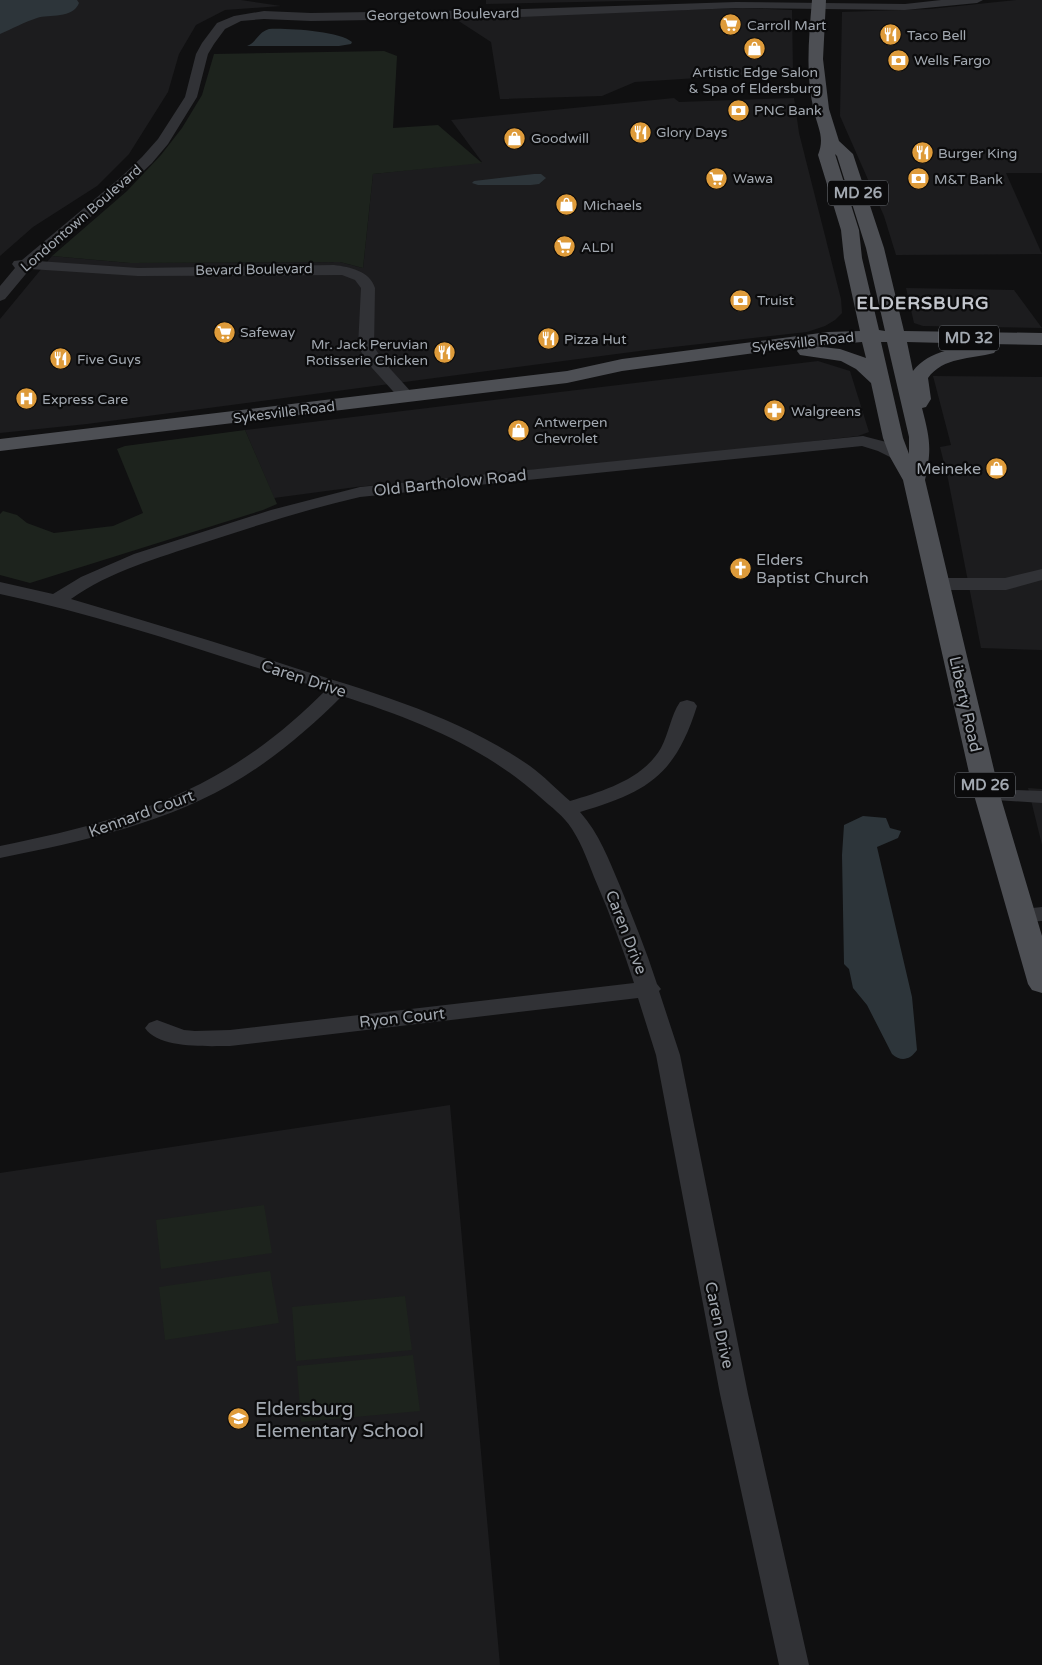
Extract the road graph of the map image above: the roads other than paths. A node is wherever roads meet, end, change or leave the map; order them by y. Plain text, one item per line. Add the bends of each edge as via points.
1 (730, 0) edge
2 (770, 0) edge
3 (919, 0) edge
4 (977, 0) edge
5 (819, 3) edge
6 (208, 34) junction
7 (831, 143) junction
8 (26, 264) junction
9 (6, 265) joint
10 (0, 296) edge
11 (863, 304) junction
12 (1042, 339) edge
13 (872, 342) junction
14 (898, 342) junction
15 (808, 345) junction
16 (989, 348) junction
17 (1042, 348) edge
18 (880, 381) junction
19 (407, 397) junction
20 (914, 412) junction
21 (887, 413) junction
22 (863, 442) junction
23 (0, 445) edge
24 (900, 457) junction
25 (914, 480) junction
26 (1042, 574) edge
27 (938, 584) junction
28 (0, 588) edge
29 (56, 601) junction
30 (338, 689) junction
31 (687, 706) dead end
32 (987, 795) junction
33 (1042, 797) edge
34 (566, 809) junction
35 (0, 852) edge
36 (1032, 915) edge
37 (1042, 984) edge
38 (649, 989) junction
39 (157, 1028) dead end
40 (794, 1665) edge

1 - 6 street, Georgetown Boulevard via 490,8 263,9 228,14 214,22
2 - 5 street, Georgetown Boulevard
3 - 5 street, Georgetown Boulevard
4 - 5 street, Georgetown Boulevard via 905,7
5 - 6 street, Georgetown Boulevard via 493,14 254,15 227,22
5 - 7 main road, Liberty Road / MD 26 via 814,59 821,109
6 - 8 street, Londontown Boulevard via 191,97 163,141 125,181
6 - 9 street, Londontown Boulevard via 190,54 173,107 135,159
7 - 11 main road, Liberty Road / MD 26 via 826,154 850,230
7 - 14 main road, Liberty Road / MD 26 via 845,154 875,248
8 - 9 street, Bevard Boulevard
8 - 10 street, Londontown Boulevard
8 - 19 street, Bevard Boulevard via 138,272 303,268 346,271 360,277 368,288 366,346 378,365
11 - 13 main road, Liberty Road / MD 26
11 - 15 main road via 845,325
12 - 14 main road, Sykesville Road / MD 32
13 - 14 main road, Sykesville Road / MD 32
13 - 15 main road, Sykesville Road / MD 32
13 - 18 main road, Liberty Road / MD 26
14 - 16 main road, Sykesville Road / MD 32
14 - 20 main road, Liberty Road / MD 26
15 - 18 main road via 852,357
15 - 19 main road, Sykesville Road / MD 32 via 628,374 567,377
16 - 17 main road, Sykesville Road / MD 32
16 - 20 main road via 948,356 928,366 918,378 921,399
18 - 21 main road, Liberty Road / MD 26
19 - 23 main road, Sykesville Road / MD 32
20 - 25 main road, Liberty Road / MD 26 via 920,457
21 - 22 street via 877,432
21 - 24 main road, Liberty Road / MD 26
22 - 24 street, Old Bartholow Road via 884,447
22 - 29 street, Old Bartholow Road via 389,487 341,496 291,508 93,576
24 - 25 main road, Liberty Road / MD 26
25 - 27 main road, Liberty Road / MD 26
26 - 27 street via 1006,584
27 - 32 main road, Liberty Road / MD 26
28 - 29 street, Caren Drive
29 - 30 street, Caren Drive
30 - 34 street, Caren Drive via 382,702 458,732 523,771
30 - 35 street, Kennard Court via 263,755 186,798 85,834
31 - 34 street via 664,760 647,778 600,800
32 - 33 street
32 - 36 main road, Liberty Road / MD 26
34 - 38 street, Caren Drive via 593,848
36 - 37 main road, Liberty Road / MD 26
38 - 39 street, Ryon Court via 230,1038 180,1037
38 - 40 street, Caren Drive via 668,1055 732,1384

